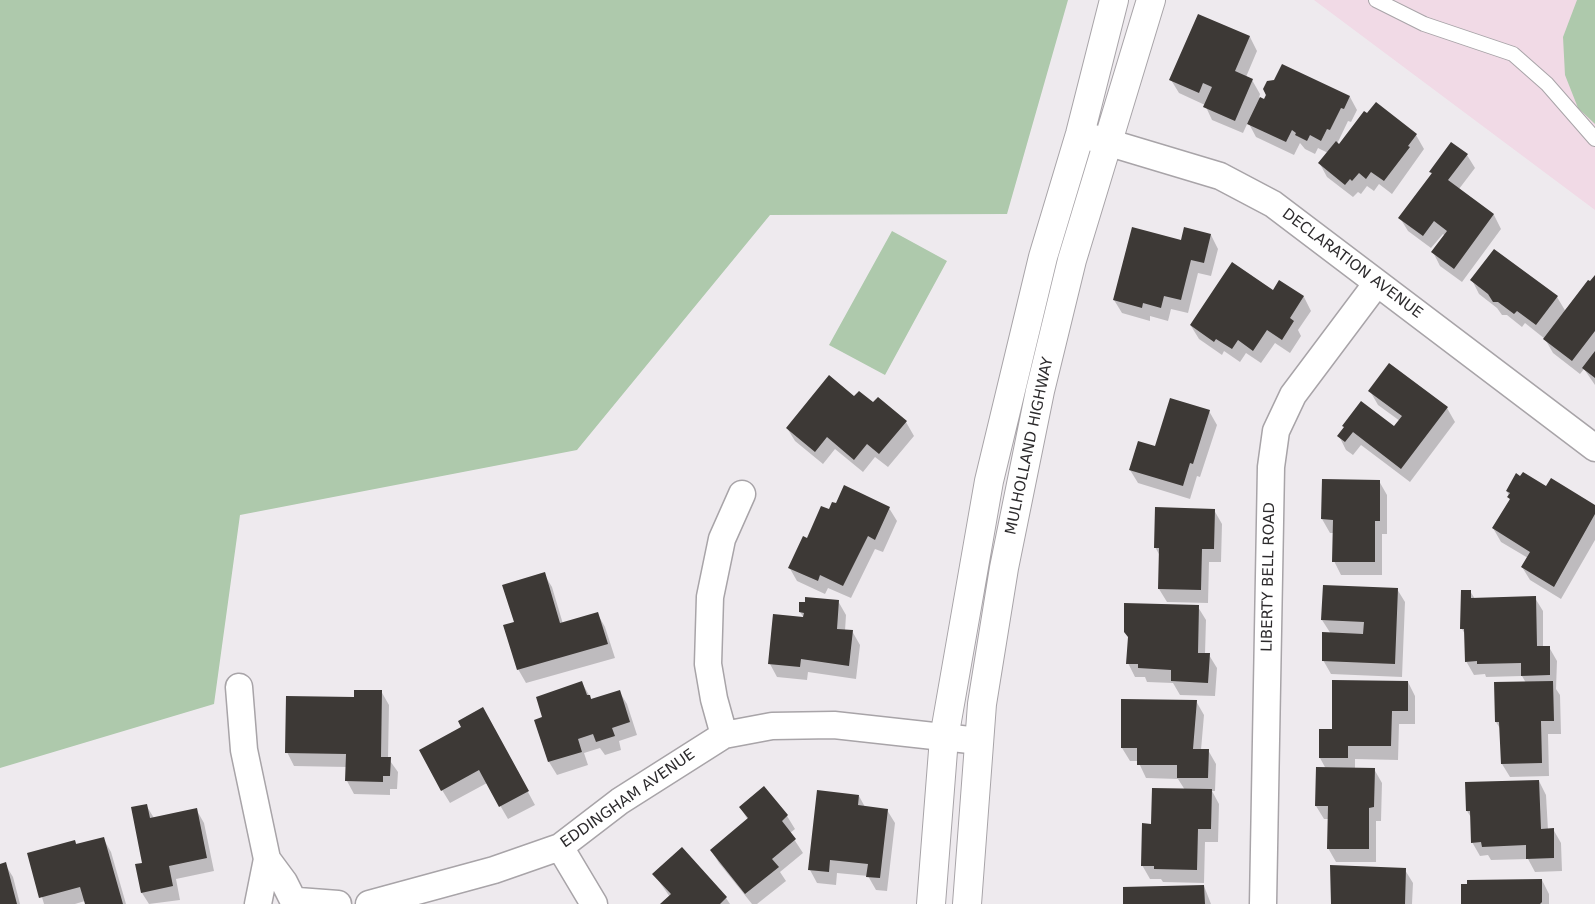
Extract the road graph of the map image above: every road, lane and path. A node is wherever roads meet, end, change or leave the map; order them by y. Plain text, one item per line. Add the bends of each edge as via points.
1 (1114, 0) edge
2 (1151, 0) edge
3 (1376, 0) edge
4 (1080, 134) junction
5 (1595, 139) edge
6 (1108, 142) junction
7 (1378, 283) junction
8 (1595, 448) edge
9 (742, 494) dead end
10 (240, 687) dead end
11 (724, 736) junction
12 (944, 738) junction
13 (978, 741) junction
14 (560, 847) junction
15 (267, 859) junction
16 (297, 901) edge
17 (260, 904) edge
18 (338, 904) edge
19 (369, 904) edge
20 (594, 904) edge
21 (931, 904) edge
22 (967, 904) edge
23 (1263, 904) edge

1 - 4 main road, MULHOLLAND HIGHWAY
2 - 6 main road, MULHOLLAND HIGHWAY
3 - 5 lane via 1424,24 1513,54 1547,84
4 - 6 street, DECLARATION AVENUE
4 - 12 main road, MULHOLLAND HIGHWAY via 1044,257 989,481
6 - 7 street, DECLARATION AVENUE via 1220,176 1273,204
6 - 13 main road, MULHOLLAND HIGHWAY via 1072,260 1040,391 1004,568
7 - 8 street, DECLARATION AVENUE
7 - 23 street, LIBERTY BELL ROAD via 1293,395 1276,431 1271,467
9 - 11 street via 722,540 710,596 708,664
10 - 15 street via 244,750
11 - 12 street, EDDINGHAM AVENUE via 772,726 834,725
11 - 14 street, EDDINGHAM AVENUE via 620,801
12 - 13 street, EDDINGHAM AVENUE
12 - 21 main road, MULHOLLAND HIGHWAY
13 - 22 main road, MULHOLLAND HIGHWAY
14 - 19 street, EDDINGHAM AVENUE via 494,870
14 - 20 street
15 - 16 street
15 - 17 street
16 - 17 street via 274,897
16 - 18 street

